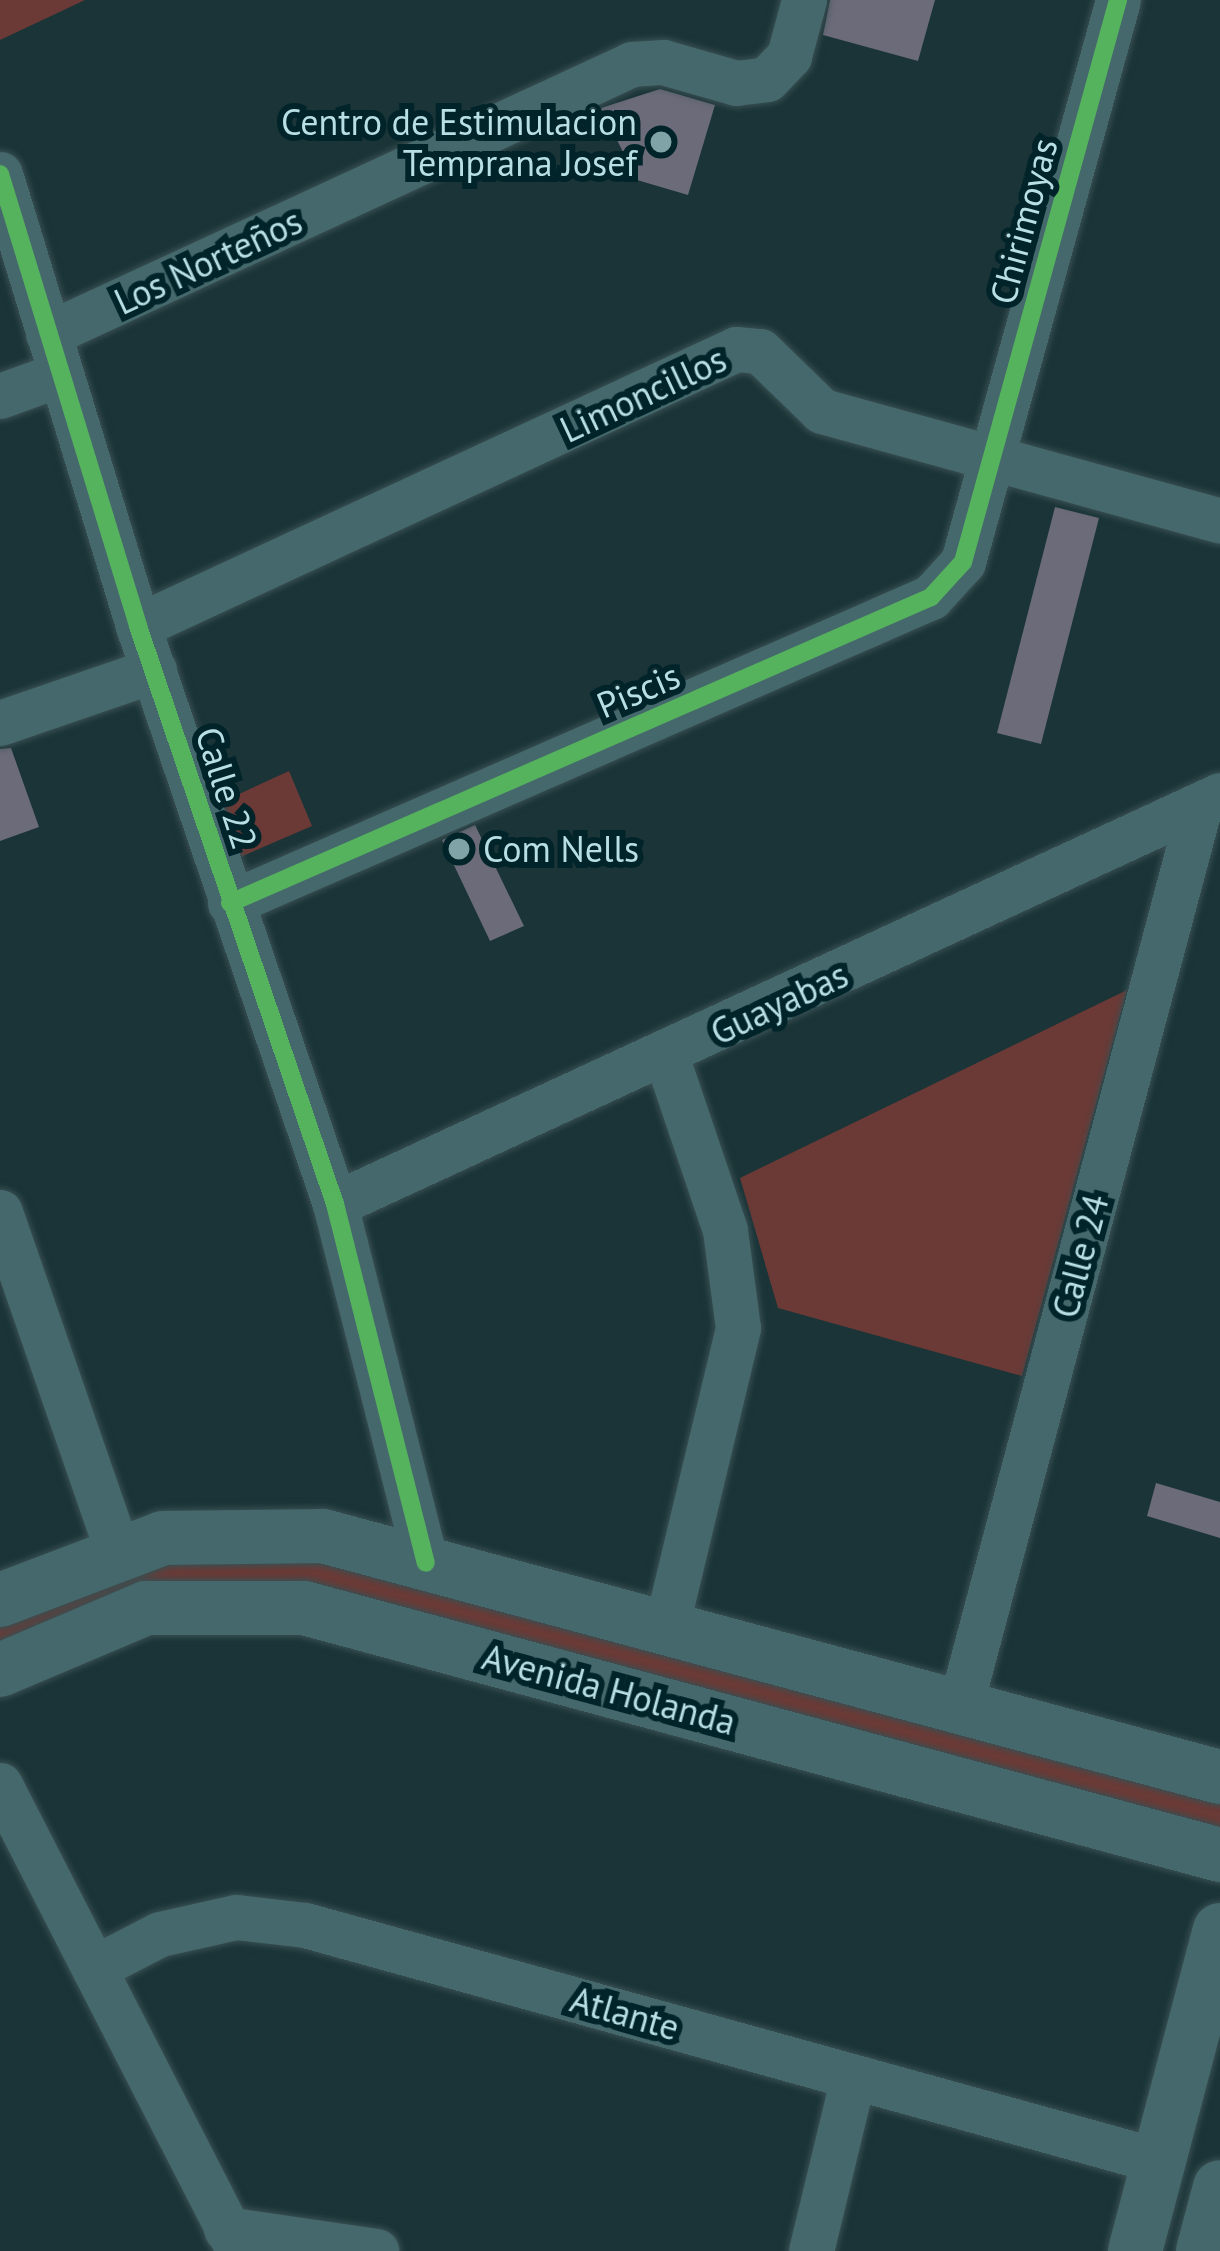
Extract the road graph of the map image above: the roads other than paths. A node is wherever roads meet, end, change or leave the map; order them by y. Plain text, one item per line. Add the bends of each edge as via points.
1 (804, 0) edge
2 (1118, 0) edge
3 (0, 173) edge
4 (54, 354) junction
5 (0, 396) edge
6 (991, 459) junction
7 (1220, 521) edge
8 (138, 626) junction
9 (154, 670) junction
10 (0, 723) edge
11 (1210, 800) edge
12 (230, 903) junction
13 (667, 1056) junction
14 (335, 1204) junction
15 (4, 1240) edge
16 (118, 1553) junction
17 (426, 1563) junction
18 (0, 1600) edge
19 (666, 1628) junction
20 (0, 1670) edge
21 (960, 1708) junction
22 (1220, 1777) edge
23 (0, 1784) edge
24 (1220, 1855) edge
25 (1220, 1930) edge
26 (94, 1968) junction
27 (854, 2077) junction
28 (1159, 2161) junction
29 (1220, 2187) edge
30 (233, 2240) edge
31 (376, 2251) edge
32 (811, 2251) edge
33 (1135, 2251) edge
34 (1203, 2251) edge

1 - 4 street, Los Norteños via 789,56 767,80 736,83 662,62 632,64
2 - 6 street, Chirimoyas
3 - 4 street, Calle 22
4 - 5 street, Los Norteños
4 - 8 street, Calle 22
6 - 7 street, Limoncillos
6 - 8 street, Limoncillos via 822,411 760,351 736,349
6 - 12 street, Piscis via 963,562 931,597
8 - 9 street, Calle 22
9 - 10 street
9 - 12 street, Calle 22
11 - 13 street, Guayabas
11 - 21 street, Calle 24
12 - 14 street, Calle 22
13 - 14 street, Guayabas
13 - 19 street via 725,1230 738,1328
14 - 17 street, Calle 22
15 - 16 street
16 - 17 street, Avenida Holanda via 163,1538 263,1532 322,1536
16 - 18 street, Avenida Holanda
17 - 19 street, Avenida Holanda
19 - 21 street, Avenida Holanda
20 - 24 street, Avenida Holanda via 146,1608 304,1608
21 - 22 street, Avenida Holanda
23 - 26 street
25 - 28 street
26 - 27 street, Atlante via 160,1934 236,1917 305,1925
26 - 30 street
27 - 28 street, Atlante
27 - 32 street
28 - 33 street
29 - 34 street
30 - 31 street

